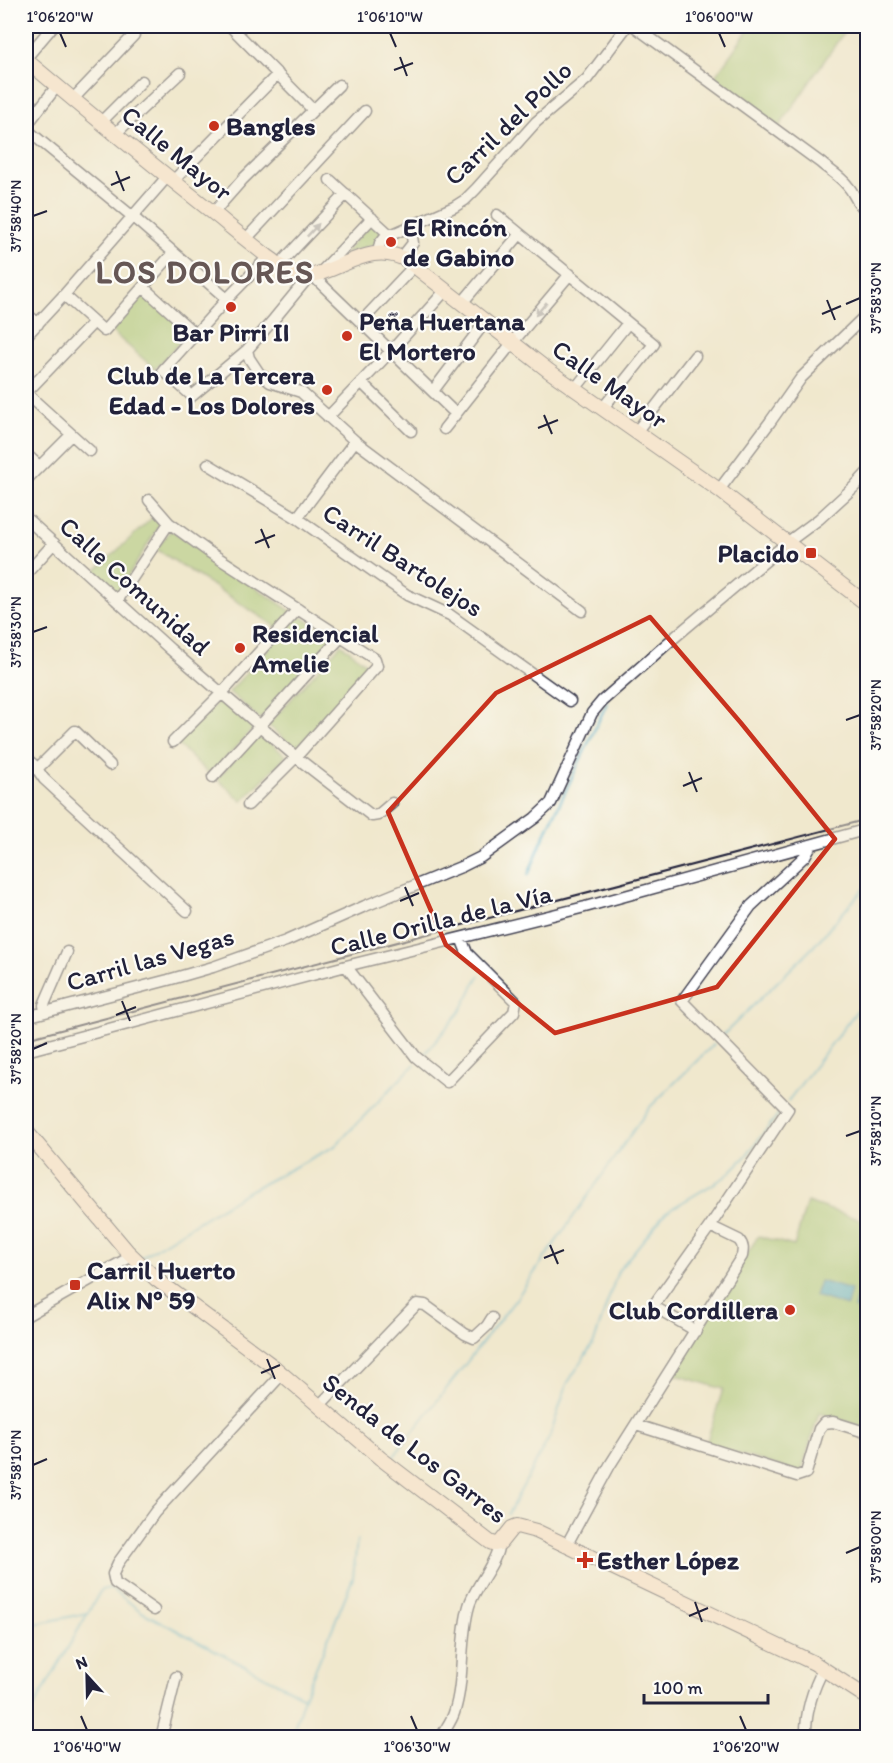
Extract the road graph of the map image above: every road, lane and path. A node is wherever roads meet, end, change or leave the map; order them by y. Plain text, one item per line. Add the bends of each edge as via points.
1 (53, 26) edge
2 (230, 26) edge
3 (627, 26) edge
4 (634, 26) edge
5 (134, 35) dead end
6 (26, 59) edge
7 (180, 73) dead end
8 (278, 74) junction
9 (142, 81) dead end
10 (339, 85) dead end
11 (57, 86) junction
12 (73, 99) junction
13 (313, 110) junction
14 (365, 111) dead end
15 (101, 122) junction
16 (26, 128) edge
17 (115, 134) junction
18 (170, 179) junction
19 (330, 180) dead end
20 (346, 194) junction
21 (867, 212) edge
22 (213, 213) junction
23 (497, 215) dead end
24 (133, 217) junction
25 (372, 218) junction
26 (410, 225) junction
27 (520, 234) junction
28 (390, 235) junction
29 (246, 239) junction
30 (173, 253) junction
31 (378, 253) junction
32 (402, 257) junction
33 (274, 261) junction
34 (415, 265) junction
35 (317, 272) junction
36 (570, 274) junction
37 (143, 287) junction
38 (446, 290) junction
39 (64, 295) junction
40 (227, 299) junction
41 (462, 303) junction
42 (26, 313) edge
43 (867, 313) edge
44 (94, 322) junction
45 (361, 322) junction
46 (484, 322) junction
47 (628, 323) junction
48 (38, 324) junction
49 (195, 334) junction
50 (26, 336) edge
51 (512, 343) junction
52 (247, 350) junction
53 (391, 351) junction
54 (695, 356) dead end
55 (361, 382) junction
56 (574, 390) junction
57 (433, 392) junction
58 (27, 397) edge
59 (602, 409) junction
60 (456, 414) junction
61 (328, 417) junction
62 (444, 429) dead end
63 (411, 431) dead end
64 (636, 432) junction
65 (71, 435) junction
66 (355, 441) junction
67 (90, 451) dead end
68 (26, 454) edge
69 (208, 464) dead end
70 (39, 466) junction
71 (867, 472) edge
72 (26, 480) edge
73 (719, 490) junction
74 (149, 500) dead end
75 (26, 518) edge
76 (297, 518) junction
77 (169, 523) junction
78 (54, 543) junction
79 (788, 543) junction
80 (26, 574) edge
81 (117, 601) junction
82 (867, 605) edge
83 (298, 609) junction
84 (582, 611) dead end
85 (341, 637) junction
86 (222, 693) junction
87 (570, 701) dead end
88 (261, 726) junction
89 (173, 742) dead end
90 (296, 757) junction
91 (26, 758) edge
92 (110, 765) dead end
93 (37, 769) junction
94 (213, 777) dead end
95 (392, 803) dead end
96 (248, 805) dead end
97 (867, 829) edge
98 (811, 845) junction
99 (187, 911) dead end
100 (461, 938) junction
101 (67, 952) dead end
102 (346, 966) junction
103 (45, 1012) junction
104 (26, 1017) edge
105 (26, 1051) edge
106 (26, 1131) edge
107 (710, 1226) junction
108 (132, 1256) junction
109 (26, 1316) edge
110 (492, 1318) dead end
111 (696, 1331) junction
112 (282, 1374) junction
113 (319, 1406) junction
114 (636, 1425) junction
115 (867, 1433) edge
116 (498, 1544) junction
117 (566, 1546) junction
118 (154, 1610) dead end
119 (824, 1668) junction
120 (176, 1677) dead end
121 (867, 1698) edge
122 (161, 1737) edge
123 (441, 1737) edge
124 (806, 1737) edge

1 - 6 street
2 - 8 street
3 - 26 street, Carril del Pollo via 587,79 536,122 476,189 454,207
4 - 21 street via 821,163 846,183 857,204
5 - 12 street
6 - 11 street, Calle Mayor
7 - 17 street
8 - 13 street
8 - 18 street
9 - 15 street
10 - 13 street
11 - 12 street, Calle Mayor
11 - 16 street
12 - 15 street, Calle Mayor
13 - 22 street
14 - 29 street
15 - 17 street, Calle Mayor
16 - 24 street
17 - 18 street, Calle Mayor
18 - 22 street, Calle Mayor
18 - 24 street
19 - 20 street
20 - 25 street
33 -> 20 street
22 - 29 street, Calle Mayor
23 - 27 street
24 - 30 street
24 - 39 street
25 - 28 street
25 - 35 street
26 - 28 street, Carril del Pollo
26 - 32 street via 413,243
27 - 36 street
27 - 41 street
28 - 31 street, Carril del Pollo via 380,243
29 - 33 street, Calle Mayor
30 - 37 street
30 - 40 street
31 - 32 street, Calle Mayor
31 - 35 street, Calle Mayor
32 - 34 street, Calle Mayor
33 - 35 street, Calle Mayor via 295,274
33 - 40 street
34 - 38 street, Calle Mayor
34 - 45 street
35 - 45 street
35 - 52 street
36 - 47 street
36 -> 51 street
37 - 44 street via 104,331
37 - 49 street
38 - 41 street, Calle Mayor
38 - 53 street
39 - 44 street
39 - 48 street
40 - 49 street
41 - 46 street, Calle Mayor
42 - 48 street
43 - 73 street via 801,378
44 - 58 street
45 - 53 street
46 - 51 street, Calle Mayor
46 - 57 street
47 - 56 street
47 - 59 street via 654,344
48 - 50 street
49 - 52 street via 163,370 192,396
51 - 56 street, Calle Mayor
51 - 60 street
52 - 61 street via 259,373 270,382 301,392
53 - 55 street
53 - 57 street
54 - 64 street
55 - 61 street
55 - 63 street
56 - 59 street, Calle Mayor
57 - 60 street
58 - 65 street
59 - 64 street, Calle Mayor
60 - 62 street
61 - 66 street
64 - 73 street, Calle Mayor
65 - 67 street
65 - 70 street
66 - 76 street
66 - 84 street
68 - 70 street
69 - 76 street, Carril Bartolejos
70 - 72 street
71 - 79 street, Carril las Vegas
73 - 79 street, Calle Mayor
74 - 77 street
75 - 78 street, Calle Comunidad
76 - 87 street, Carril Bartolejos via 407,595 450,615
77 - 81 street
77 - 83 street
78 - 80 street
78 - 81 street, Calle Comunidad
79 - 82 street, Calle Mayor
79 - 103 street, Carril las Vegas via 602,701 592,713 551,803 481,857 286,941 213,967
81 - 86 street, Calle Comunidad
83 - 85 street
83 - 86 street
85 - 88 street
85 - 90 street via 375,659 377,666
86 - 88 street, Calle Comunidad
86 - 89 street
88 - 90 street, Calle Comunidad
88 - 94 street
90 - 95 street, Calle Comunidad via 372,816
90 - 96 street
91 - 93 street
92 - 93 street via 75,731
93 - 99 street
97 - 98 street, Calle Orilla de la Vía
98 - 100 street, Calle Orilla de la Vía
98 - 107 street via 805,856 751,906 682,1001 788,1109
100 - 102 street, Calle Orilla de la Vía
100 - 102 street via 467,953 516,1002 514,1011 447,1082 416,1057
101 - 103 street via 44,1005
102 - 105 street, Calle Orilla de la Vía
103 - 104 street, Carril las Vegas
106 - 108 street, Senda de Los Garres
107 - 111 street via 739,1240 743,1249
107 - 111 street via 652,1306
108 - 109 street
108 - 112 street, Senda de Los Garres via 176,1295
110 - 113 street via 474,1338 417,1304
111 - 114 street
112 - 113 street, Senda de Los Garres
112 - 118 street via 155,1512 118,1563 113,1574 115,1582
113 - 116 street, Senda de Los Garres via 405,1478 486,1540
114 - 115 street via 797,1476 806,1473 824,1423 833,1422
114 - 117 street
116 - 117 street, Senda de Los Garres via 513,1527 520,1526
116 - 123 street via 497,1555 469,1606 458,1699
117 - 119 street, Senda de Los Garres
119 - 121 street, Senda de Los Garres
119 - 124 street via 810,1697
120 - 122 street

